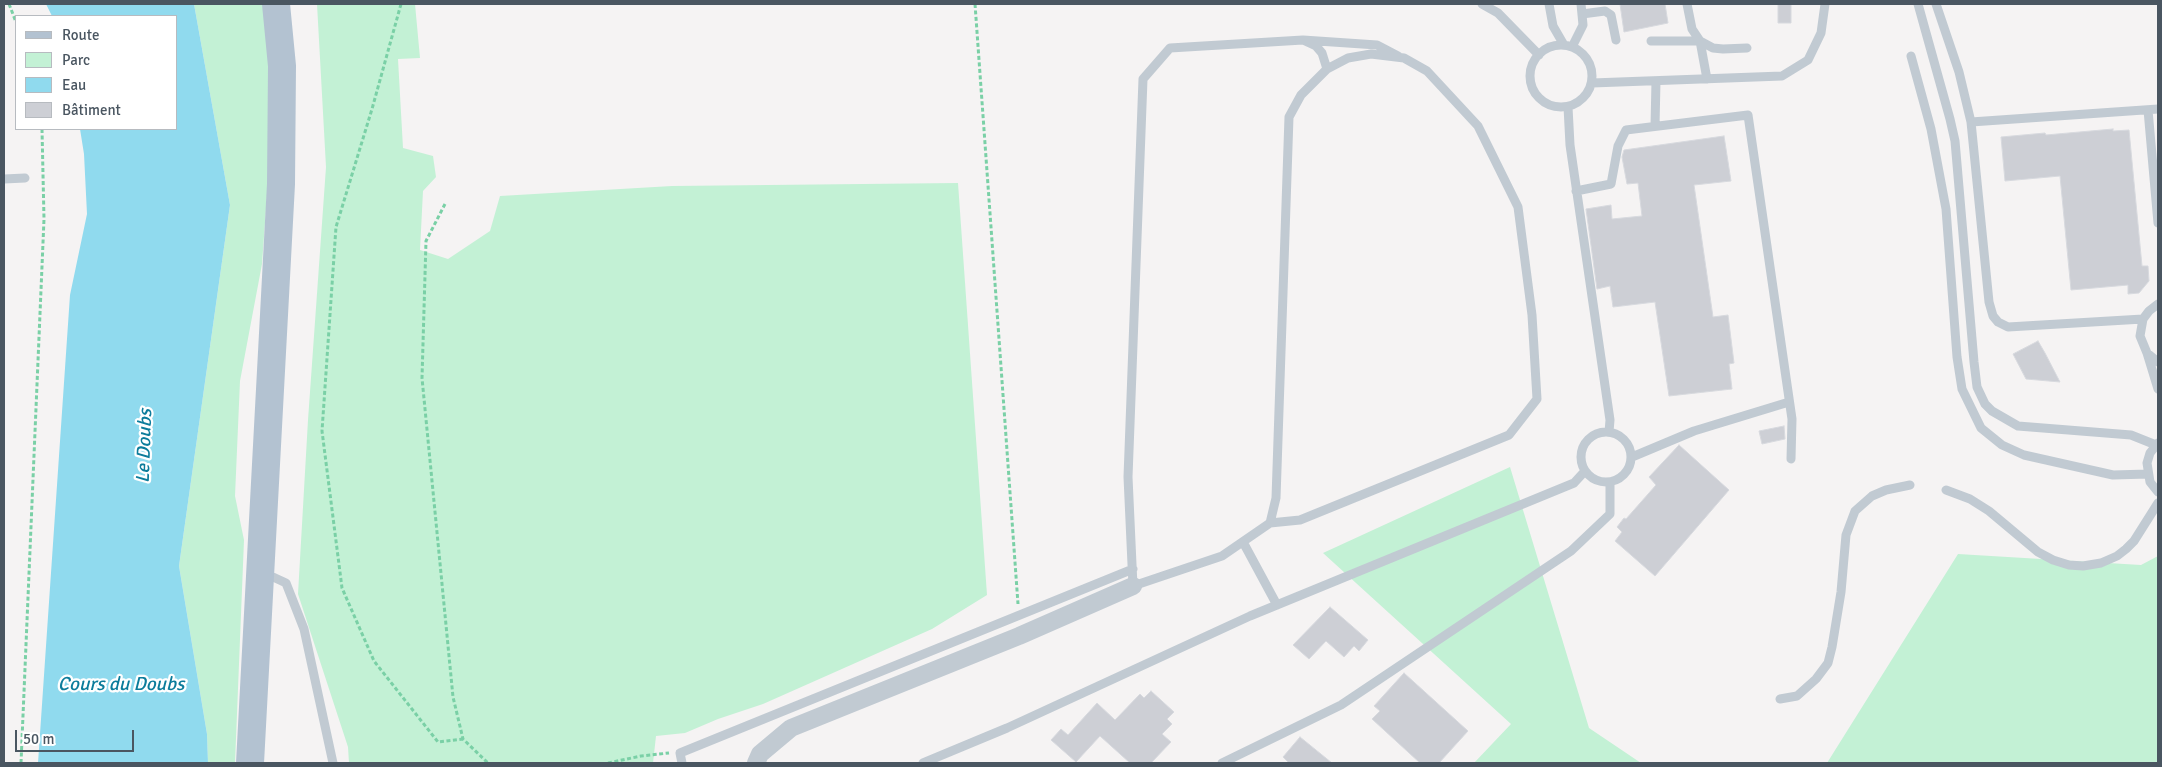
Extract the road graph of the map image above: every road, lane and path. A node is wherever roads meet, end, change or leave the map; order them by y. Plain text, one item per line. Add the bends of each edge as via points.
1 (9, 4) edge
2 (276, 4) edge
3 (290, 4) edge
4 (401, 4) edge
5 (975, 4) edge
6 (1482, 4) edge
7 (1549, 4) edge
8 (1582, 4) edge
9 (1687, 4) edge
10 (1825, 4) edge
11 (1918, 4) edge
12 (1936, 4) edge
13 (1582, 14) junction
14 (15, 19) edge
15 (1303, 40) junction
16 (1616, 40) dead end
17 (1700, 41) junction
18 (1651, 42) dead end
19 (1568, 46) junction
20 (1747, 48) dead end
21 (1539, 55) junction
22 (1911, 56) dead end
23 (1404, 58) junction
24 (1326, 68) junction
25 (1707, 79) junction
26 (1656, 81) junction
27 (1592, 83) junction
28 (1568, 106) junction
29 (2158, 109) edge
30 (2148, 110) junction
31 (1971, 122) junction
32 (1655, 126) junction
33 (42, 130) edge
34 (4, 178) edge
35 (26, 178) dead end
36 (1576, 191) junction
37 (445, 204) dead end
38 (2158, 223) edge
39 (2158, 304) edge
40 (2144, 318) junction
41 (2147, 353) junction
42 (2158, 362) edge
43 (2158, 389) edge
44 (1789, 402) junction
45 (1609, 432) junction
46 (2157, 444) edge
47 (1632, 457) junction
48 (1790, 459) dead end
49 (1585, 471) junction
50 (2148, 474) junction
51 (1610, 482) junction
52 (1910, 485) dead end
53 (1946, 490) dead end
54 (2158, 492) edge
55 (2158, 503) edge
56 (1270, 523) junction
57 (1243, 542) junction
58 (273, 577) junction
59 (1133, 578) junction
60 (1277, 605) junction
61 (1019, 614) junction
62 (1780, 699) dead end
63 (463, 738) junction
64 (680, 753) junction
65 (21, 763) edge
66 (250, 763) edge
67 (265, 763) edge
68 (333, 763) edge
69 (488, 763) edge
70 (608, 763) edge
71 (682, 763) edge
72 (756, 763) edge
73 (923, 763) edge
74 (1222, 763) edge

1 - 14 path
2 - 66 main road via 282,66 281,184
3 - 58 main road via 294,39 295,158
4 - 63 path via 336,227 322,430 342,588 374,661 438,742
5 - 61 path
6 - 21 lane via 1498,14
7 - 19 lane via 1553,26
8 - 13 lane
9 - 17 lane via 1692,29
10 - 25 lane via 1821,32 1808,60 1782,76
11 - 46 lane via 1955,141 1974,362 1977,388 1985,404 2018,426 2131,435
12 - 31 lane via 1959,72
13 - 16 lane via 1605,11 1611,14
13 - 19 lane via 1583,25
15 - 23 lane via 1377,45
15 - 24 lane via 1316,46
15 - 59 lane via 1170,48 1143,79 1128,477
17 - 18 lane
17 - 20 lane via 1713,48
17 - 25 lane
19 - 21 lane via 1546,50
19 - 27 lane via 1586,58
21 - 28 lane via 1531,73 1535,92 1549,104
22 - 50 lane via 1943,186 1962,389 1973,415 1991,438 2024,454 2113,475
23 - 24 lane via 1371,54 1348,58
23 - 56 lane via 1427,71 1478,126 1518,207 1532,315 1537,399 1509,435 1300,520
24 - 56 lane via 1301,95 1289,117 1276,498
25 - 26 lane
26 - 27 lane
26 - 32 lane
27 - 28 lane via 1583,98
28 - 36 lane
29 - 30 lane
30 - 31 lane
30 - 38 lane
31 - 40 lane via 1989,302 1998,322 2008,327
32 - 36 lane via 1626,130 1618,146 1611,184
32 - 44 lane via 1748,115
33 - 65 path via 44,219
34 - 35 lane
36 - 45 lane via 1610,420
37 - 63 path via 426,241 422,378 454,697
39 - 40 lane
40 - 41 lane via 2140,336
41 - 42 lane
41 - 43 lane
44 - 47 lane via 1694,431
44 - 48 lane via 1792,418
45 - 47 lane via 1622,437
45 - 49 lane via 1587,441 1581,456
46 - 50 lane via 2150,453
47 - 51 lane via 1628,471
49 - 51 lane via 1596,480
49 - 60 lane via 1574,483
50 - 54 lane
51 - 74 lane via 1610,514 1571,551 1341,704
52 - 62 lane via 1872,496 1855,511 1846,535 1841,592 1828,662 1816,679 1797,696
53 - 55 lane via 1989,511 2038,552 2061,562 2083,566 2101,563 2126,549
56 - 57 lane
57 - 59 lane via 1222,556
57 - 60 lane
58 - 67 main road
58 - 68 lane via 286,583 304,629
59 - 61 lane
59 - 72 street via 1019,636 791,728 760,754
60 - 73 lane
61 - 64 lane
63 - 69 path
64 - 70 path
64 - 71 lane

